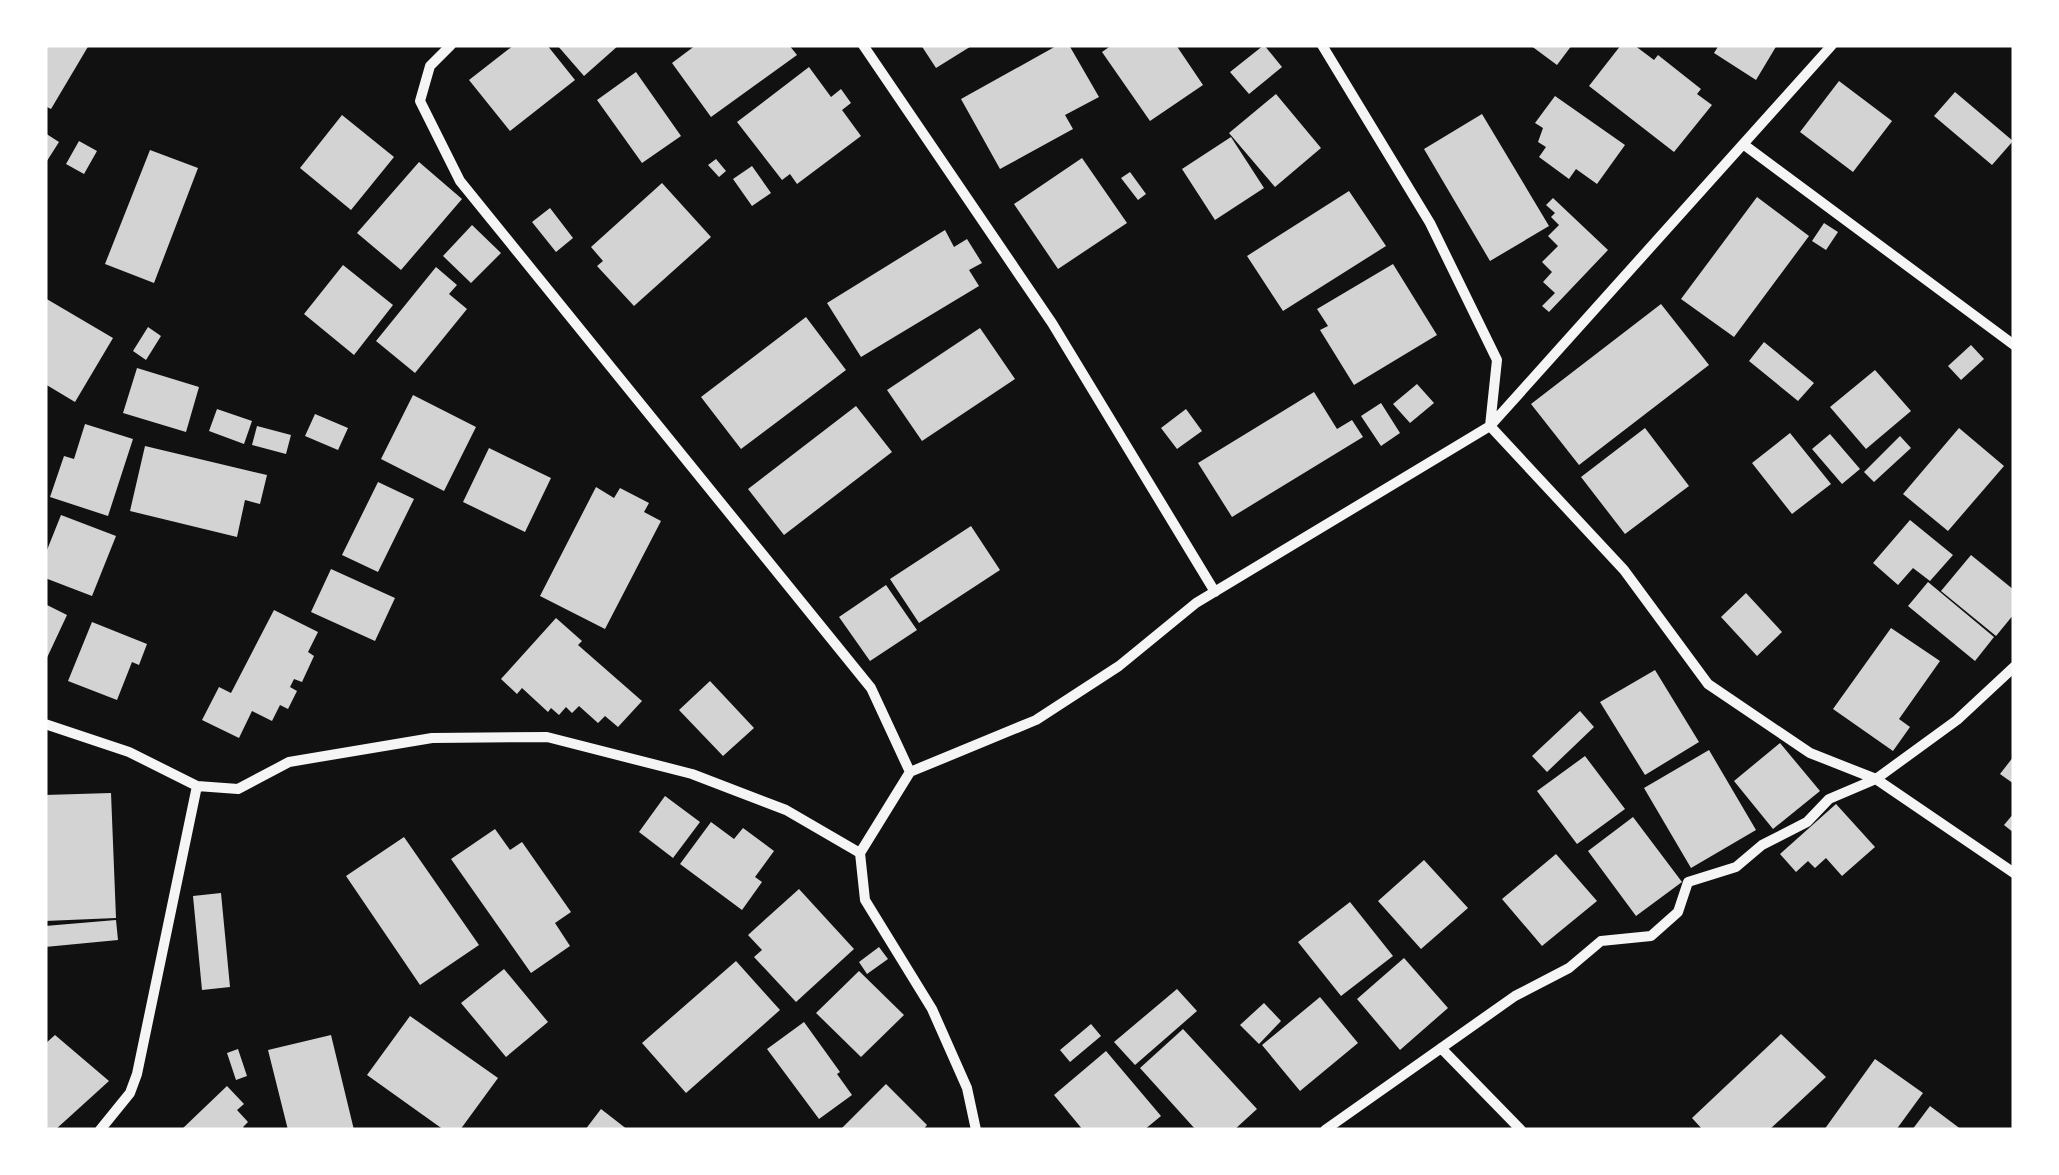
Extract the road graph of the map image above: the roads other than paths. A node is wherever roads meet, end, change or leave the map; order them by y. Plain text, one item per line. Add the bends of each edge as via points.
1 (451, 45) edge
2 (863, 45) edge
3 (1322, 45) edge
4 (1832, 45) edge
5 (1743, 144) junction
6 (2014, 345) edge
7 (1490, 426) junction
8 (1215, 592) junction
9 (2014, 667) edge
10 (45, 724) edge
11 (910, 772) junction
12 (1876, 779) junction
13 (197, 786) junction
14 (860, 854) junction
15 (2014, 873) edge
16 (1441, 1048) junction
17 (100, 1130) edge
18 (976, 1130) edge
19 (1325, 1130) edge
20 (1521, 1130) edge

1 - 11 street via 430,66 420,101 460,181 871,688
2 - 8 street via 1052,323
3 - 7 street via 1430,222 1496,360
4 - 5 street
5 - 6 street
5 - 7 street
7 - 8 street
7 - 12 street via 1624,570 1708,684 1810,753
8 - 11 street via 1036,720
9 - 12 street via 1957,720
10 - 13 street via 130,752
11 - 14 street
12 - 15 street
12 - 16 street via 1829,799 1807,822 1736,867 1688,882 1678,912 1652,936 1601,942
13 - 14 street via 238,789 288,762 432,738 547,737 692,774 786,810
13 - 17 street via 137,1074 130,1094
14 - 18 street via 865,900 932,1010 967,1088
16 - 19 street
16 - 20 street

